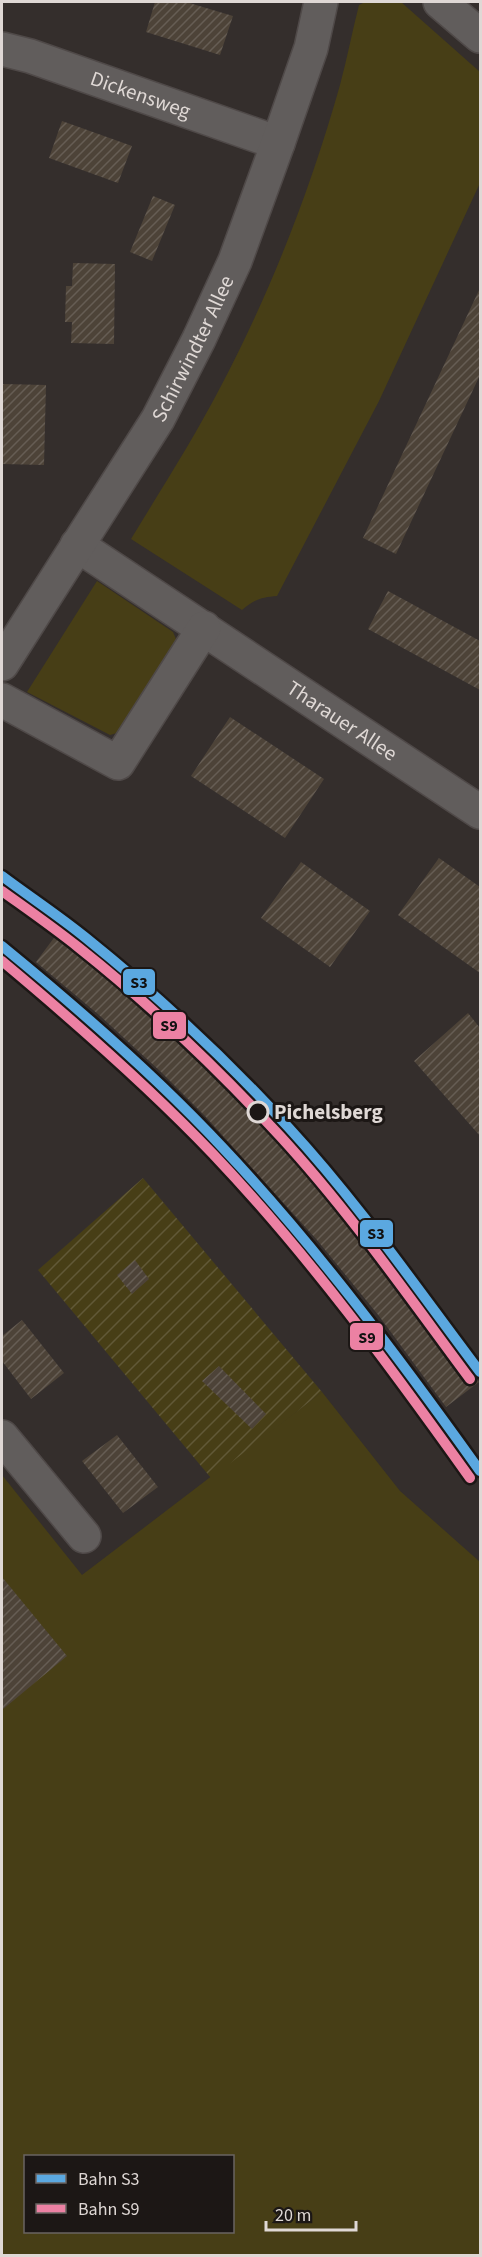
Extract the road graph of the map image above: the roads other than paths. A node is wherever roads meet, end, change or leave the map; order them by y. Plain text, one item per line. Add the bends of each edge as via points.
1 (321, 2) edge
2 (441, 2) edge
3 (480, 36) edge
4 (2, 49) edge
5 (278, 143) junction
6 (77, 545) junction
7 (204, 628) junction
8 (2, 664) edge
9 (2, 700) edge
10 (480, 812) edge
11 (2, 1437) edge
12 (84, 1536) dead end

1 - 5 street, Schirwindter Allee via 311,48
2 - 3 street
4 - 5 street, Dickensweg
5 - 6 street, Schirwindter Allee via 235,261 159,419
6 - 7 street, Tharauer Allee
6 - 8 street, Schirwindter Allee
7 - 9 street via 118,763
7 - 10 street, Tharauer Allee
11 - 12 street

